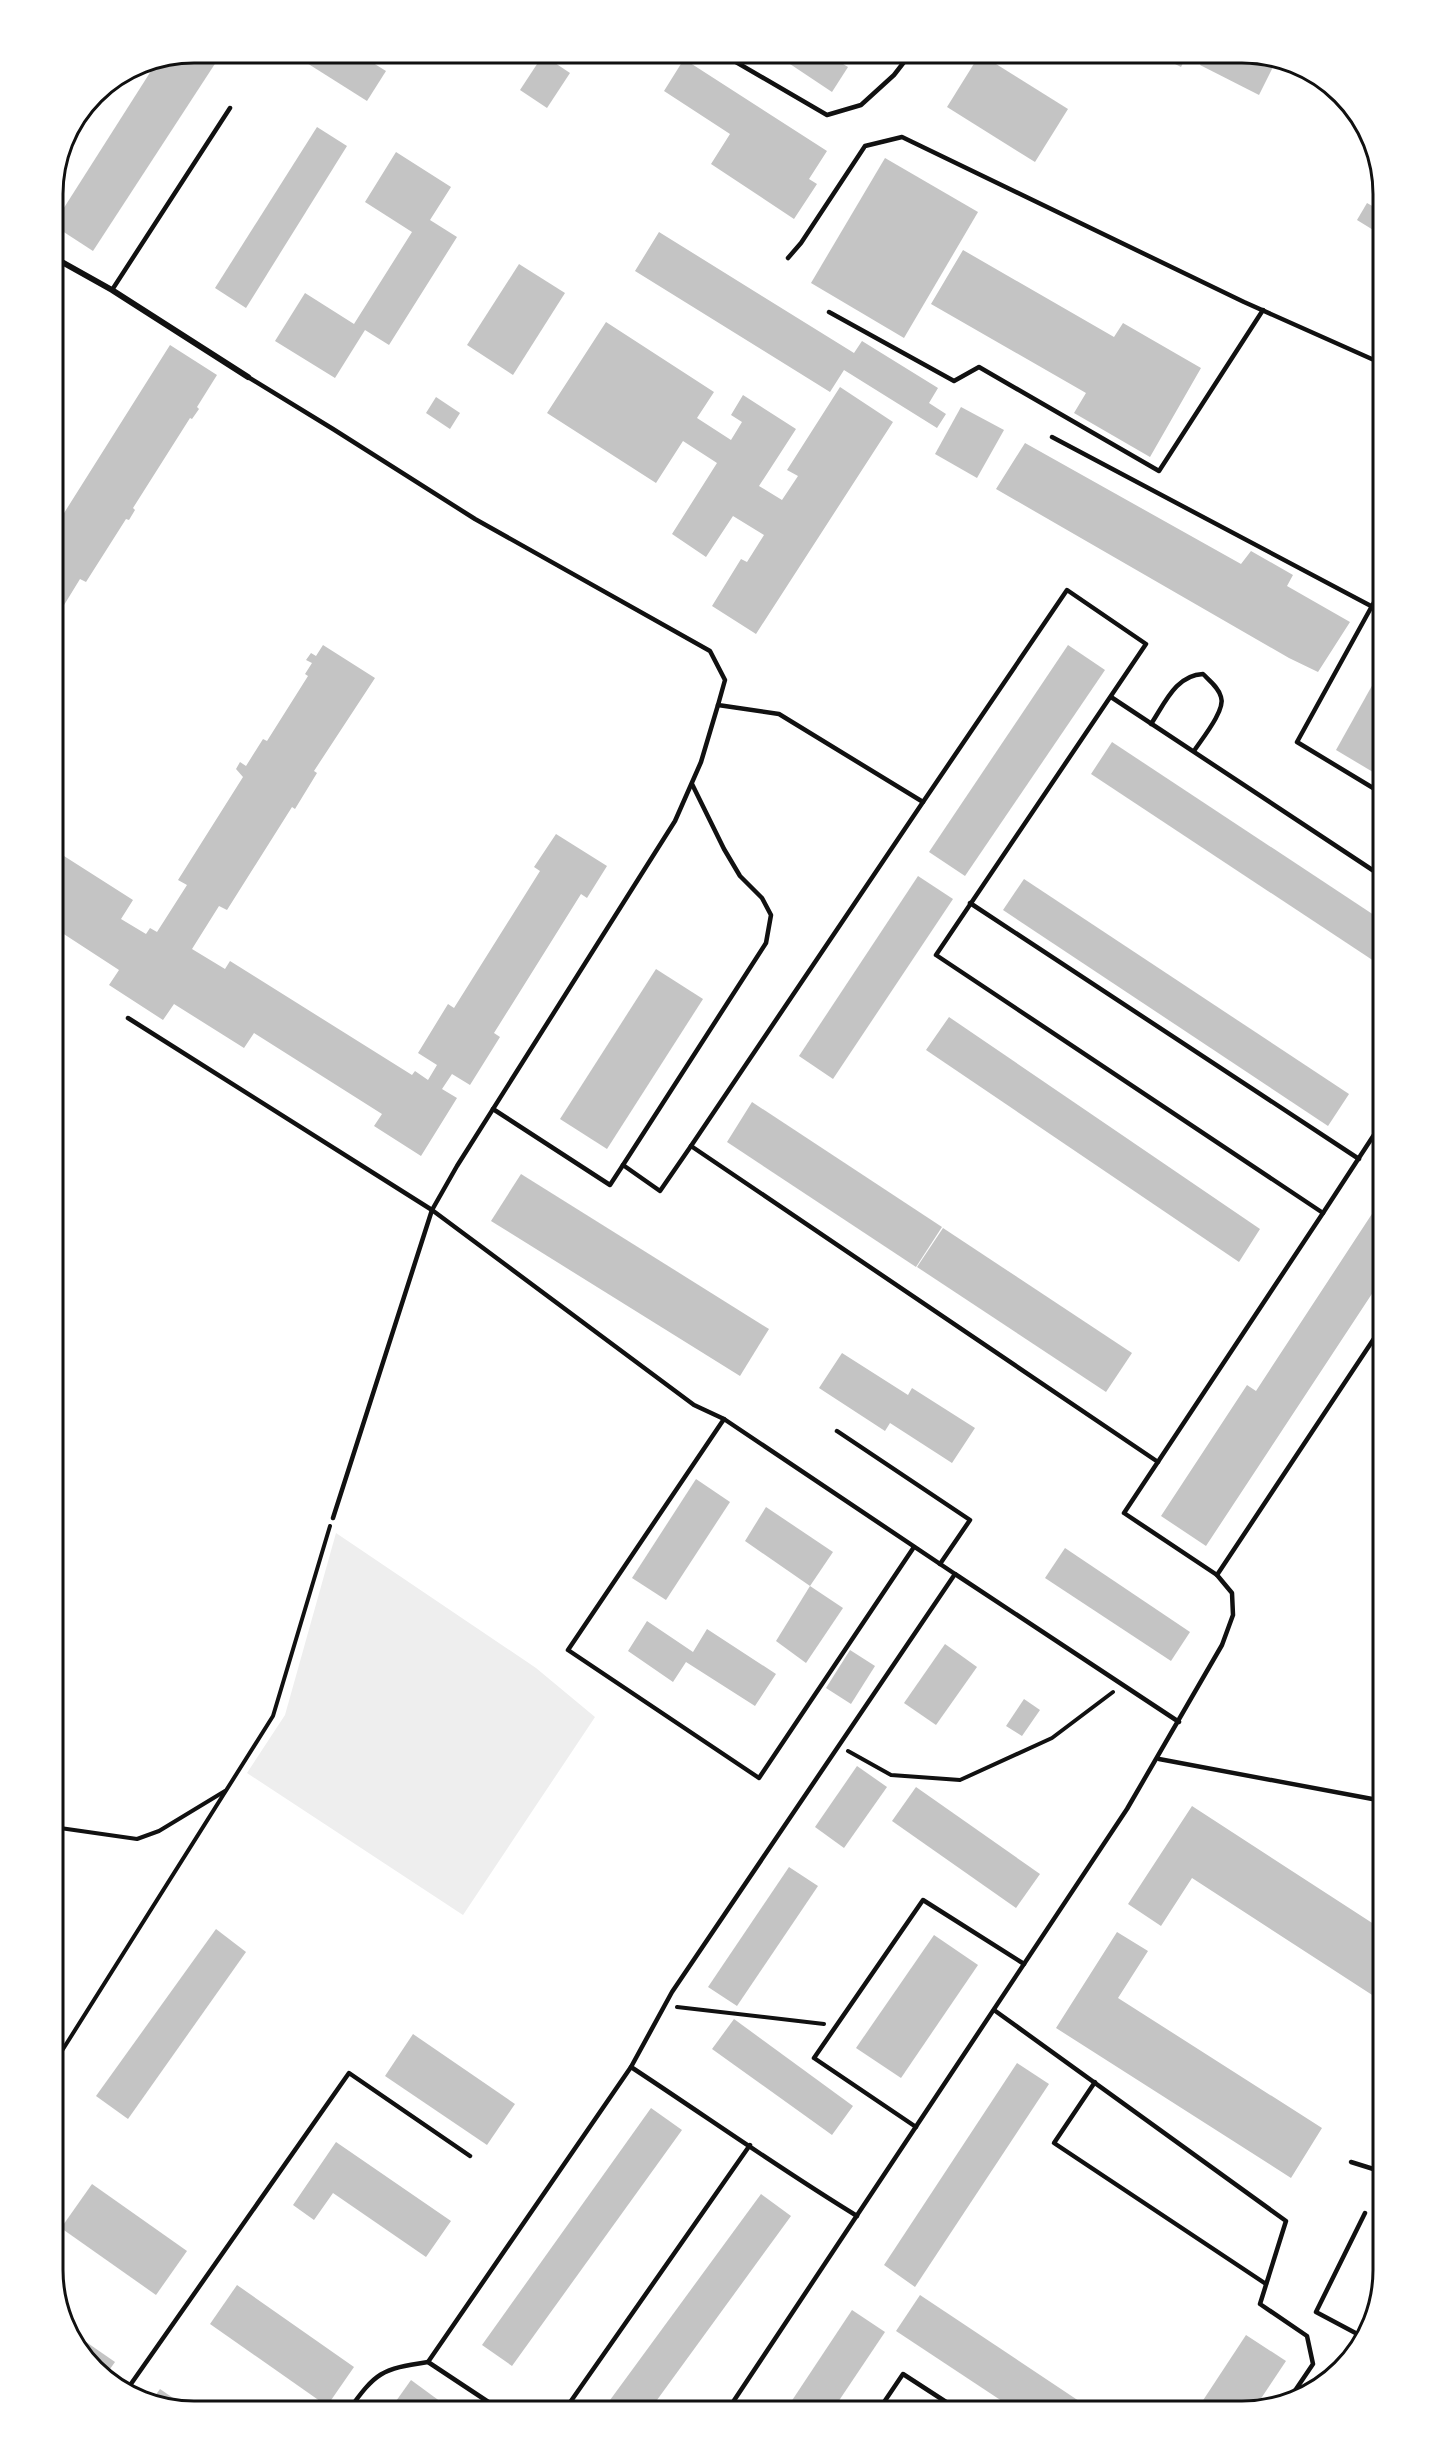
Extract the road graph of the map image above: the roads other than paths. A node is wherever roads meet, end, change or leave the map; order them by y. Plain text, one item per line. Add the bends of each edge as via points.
1 (738, 63) edge
2 (903, 63) edge
3 (230, 108) dead end
4 (788, 258) dead end
5 (63, 263) edge
6 (112, 290) junction
7 (1263, 310) junction
8 (829, 312) dead end
9 (1373, 360) edge
10 (248, 377) joint
11 (1052, 437) dead end
12 (1373, 603) edge
13 (1371, 606) junction
14 (1111, 697) junction
15 (718, 705) junction
16 (1151, 724) junction
17 (1194, 751) junction
18 (691, 783) junction
19 (1373, 788) edge
20 (923, 802) junction
21 (1373, 870) edge
22 (970, 903) junction
23 (128, 1018) dead end
24 (493, 1110) junction
25 (1373, 1137) edge
26 (691, 1146) junction
27 (1359, 1159) junction
28 (623, 1165) junction
29 (432, 1210) junction
30 (1323, 1213) junction
31 (1373, 1340) edge
32 (724, 1419) junction
33 (837, 1431) dead end
34 (1158, 1462) junction
35 (333, 1518) road end
36 (914, 1546) junction
37 (940, 1564) junction
38 (955, 1574) junction
39 (1217, 1575) junction
40 (1179, 1722) junction
41 (1158, 1759) junction
42 (1373, 1799) edge
43 (1024, 1964) junction
44 (994, 2010) junction
45 (631, 2067) junction
46 (1095, 2082) dead end
47 (916, 2127) junction
48 (750, 2145) junction
49 (470, 2156) dead end
50 (1351, 2162) dead end
51 (1373, 2169) edge
52 (1365, 2212) dead end
53 (857, 2216) junction
54 (1266, 2284) junction
55 (1356, 2333) edge
56 (428, 2362) junction
57 (131, 2384) edge
58 (1296, 2389) edge
59 (355, 2401) edge
60 (487, 2401) edge
61 (571, 2401) edge
62 (734, 2401) edge
63 (885, 2401) edge
64 (945, 2401) edge

1 - 2 lane via 827,115 861,105
3 - 6 lane
4 - 7 lane via 865,146 902,137
5 - 6 street
6 - 10 street
7 - 8 lane via 1159,471 979,367 954,381
7 - 9 lane
10 - 15 lane via 475,519 710,651 725,680
11 - 13 lane
12 - 13 lane
13 - 19 lane via 1297,742
14 - 16 lane
14 - 20 lane via 1146,644 1067,590
14 - 22 lane
15 - 18 lane
15 - 20 lane via 779,714
16 - 17 lane
16 - 17 lane via 1178,683 1190,675 1203,675 1222,698 1220,711
17 - 21 lane
18 - 24 lane via 675,821
18 - 28 lane via 740,876 762,897 771,915 766,943
20 - 26 lane
22 - 27 lane
22 - 30 lane via 936,956
23 - 29 lane
24 - 28 lane via 610,1185
24 - 29 lane
25 - 27 lane
26 - 28 lane via 660,1191
26 - 34 lane
27 - 30 lane
29 - 32 lane via 694,1405
29 - 35 lane
30 - 34 lane
31 - 39 lane
32 - 36 lane
32 - 36 lane via 568,1650 759,1778
33 - 37 lane via 970,1520
34 - 39 lane via 1124,1513
36 - 37 lane
37 - 38 lane
38 - 40 lane
38 - 45 lane via 665,2005
39 - 40 lane via 1232,1593 1233,1615 1222,1645
40 - 41 lane
41 - 42 lane
41 - 43 lane
43 - 44 lane
43 - 47 lane via 923,1900 814,2058
44 - 47 lane
44 - 54 lane via 1286,2221
45 - 48 lane
45 - 56 lane
46 - 54 lane via 1054,2143
47 - 53 lane
48 - 53 lane
48 - 61 lane
49 - 57 lane via 349,2073
50 - 51 lane
52 - 55 lane via 1316,2312
53 - 62 lane
54 - 58 lane via 1260,2304 1307,2336 1312,2364
56 - 59 lane via 381,2372
56 - 60 lane
63 - 64 lane via 903,2374

